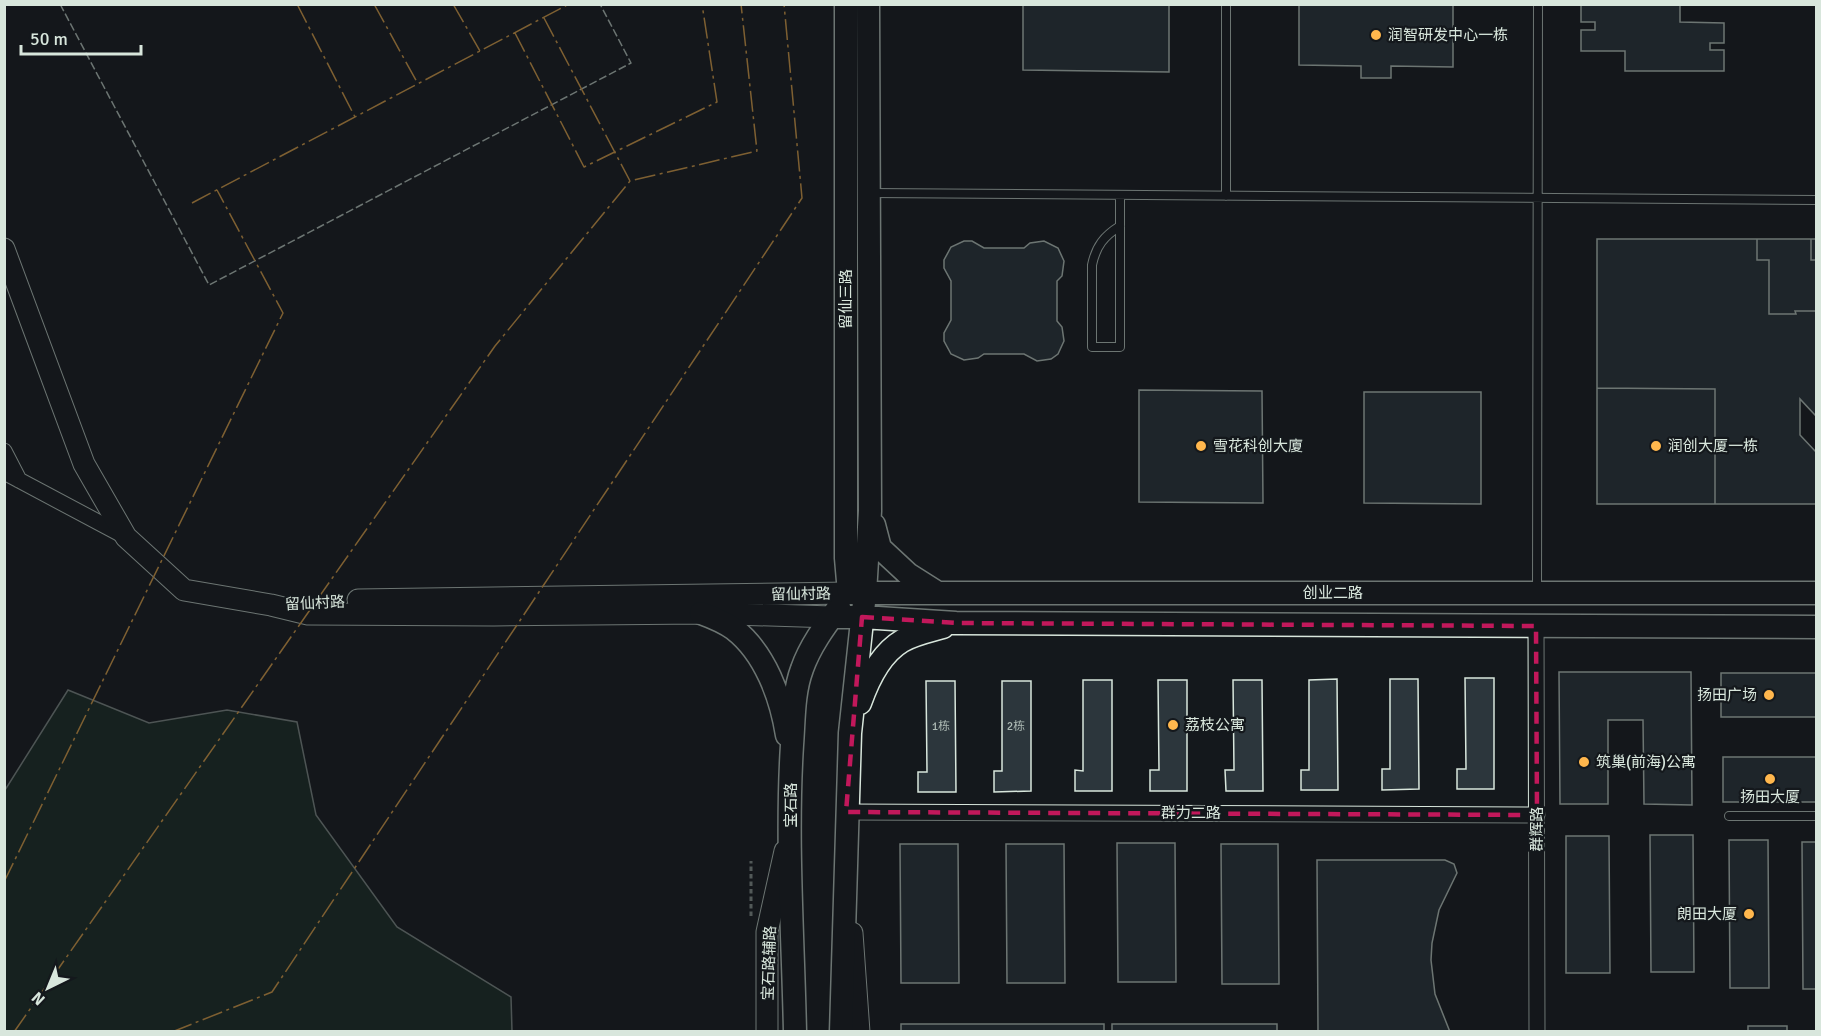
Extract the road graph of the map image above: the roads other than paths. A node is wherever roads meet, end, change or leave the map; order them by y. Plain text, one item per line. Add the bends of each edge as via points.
1 (846, 4) edge
2 (868, 4) edge
3 (1226, 4) edge
4 (1538, 4) edge
5 (869, 194) junction
6 (1120, 195) junction
7 (1226, 196) junction
8 (1538, 198) junction
9 (1816, 200) edge
10 (1120, 226) junction
11 (4, 249) edge
12 (4, 451) edge
13 (4, 472) edge
14 (20, 480) junction
15 (870, 511) junction
16 (126, 537) junction
17 (857, 593) junction
18 (938, 593) junction
19 (1537, 593) junction
20 (1816, 593) edge
21 (271, 605) junction
22 (701, 613) junction
23 (832, 617) junction
24 (862, 617) junction
25 (956, 623) junction
26 (1536, 626) junction
27 (1816, 627) edge
28 (850, 733) junction
29 (791, 766) junction
30 (846, 812) junction
31 (1536, 815) junction
32 (1728, 816) dead end
33 (1816, 816) edge
34 (790, 824) junction
35 (846, 836) junction
36 (766, 1032) edge
37 (795, 1032) edge
38 (841, 1032) edge
39 (859, 1032) edge
40 (1537, 1032) edge

1 - 17 main road, 留仙三路 via 846,558
2 - 5 main road, 留仙三路
3 - 7 lane
4 - 8 lane
5 - 6 lane
5 - 15 main road, 留仙三路
6 - 7 lane
6 - 10 lane
7 - 8 lane
8 - 9 lane
8 - 19 lane
10 - 10 lane via 1101,242 1092,265 1092,347 1120,347
11 - 16 street via 84,464
12 - 14 street
13 - 14 street
14 - 16 street
15 - 17 main road, 留仙三路
15 - 18 main road via 880,548 908,574
16 - 21 street via 184,590
17 - 18 main road, 创业二路
17 - 21 street, 留仙村路
17 - 23 main road, 宝石路
17 - 24 main road
18 - 19 main road, 创业二路
19 - 20 main road, 创业二路
21 - 22 street, 留仙村路 via 308,614
22 - 23 street, 留仙村路
22 - 29 main road via 733,629 756,652 779,704
23 - 24 main road
23 - 29 main road, 宝石路 via 801,670
24 - 25 main road
24 - 28 main road
25 - 26 main road
25 - 28 main road via 917,634 890,650 866,686
26 - 27 main road
26 - 31 street, 群辉路
28 - 30 main road
29 - 34 main road, 宝石路
30 - 31 street, 群力二路
30 - 35 main road
31 - 40 street, 群辉路
32 - 33 lane
34 - 36 street, 宝石路辅路 via 767,932
34 - 37 main road, 宝石路
35 - 38 main road
35 - 39 street

